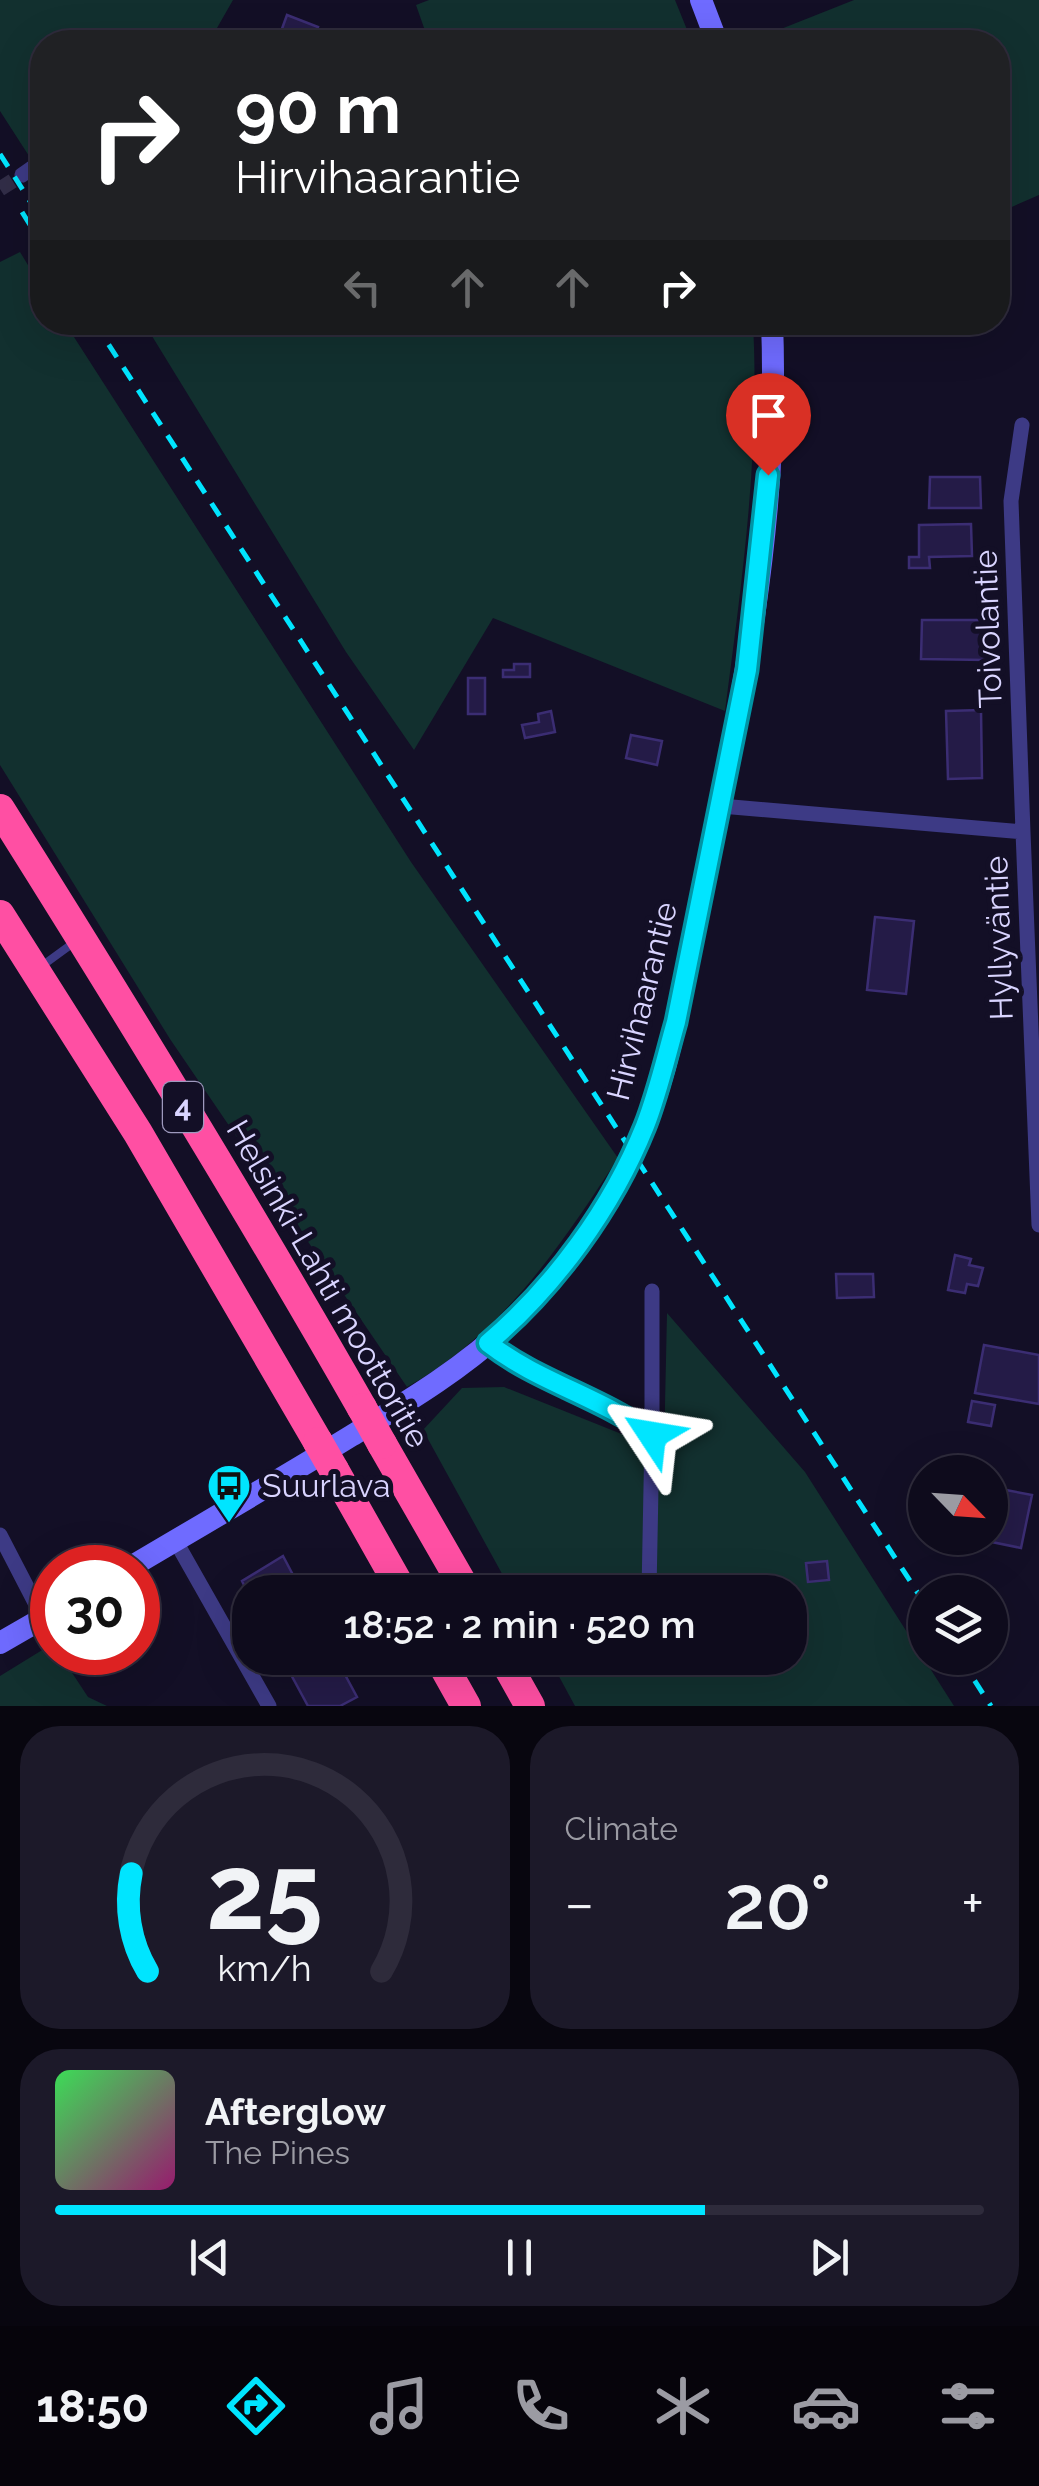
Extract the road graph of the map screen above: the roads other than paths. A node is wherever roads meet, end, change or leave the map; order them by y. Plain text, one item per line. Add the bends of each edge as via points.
1 (701, 0) edge
2 (712, 30) edge
3 (30, 169) edge
4 (22, 175) tunnel mouth
5 (772, 335) edge
6 (1022, 425) dead end
7 (721, 806) junction
8 (0, 809) edge
9 (1022, 832) junction
10 (0, 915) edge
11 (81, 938) junction
12 (36, 970) junction
13 (1039, 1225) edge
14 (652, 1291) dead end
15 (488, 1343) junction
16 (652, 1435) junction
17 (0, 1535) edge
18 (175, 1540) junction
19 (160, 1549) edge
20 (392, 1575) edge
21 (457, 1575) edge
22 (649, 1575) edge
23 (30, 1585) edge
24 (30, 1626) edge
25 (0, 1644) edge
26 (428, 1675) edge
27 (449, 1675) edge
28 (513, 1675) edge
29 (269, 1706) edge
30 (442, 1706) edge
31 (466, 1706) edge
32 (530, 1706) edge

1 - 2 street
3 - 4 street
5 - 7 street, Hirvihaarantie via 752,641
6 - 9 street, Toivolantie via 1012,501
7 - 9 street, Hyllyväntie
7 - 15 street, Hirvihaarantie via 676,1022 645,1125 582,1240
8 - 11 highway, Helsinki-Lahti moottoritie / 4
9 - 13 street, Hyllyväntie
10 - 12 highway, 4
11 - 12 lane
11 - 21 highway, Helsinki-Lahti moottoritie / 4, bridge via 292,1285
12 - 20 highway, 4, bridge via 138,1133
14 - 16 street
15 - 16 street
15 - 18 street, Hirvihaarantie via 418,1395
16 - 22 street
17 - 23 street
18 - 19 street, Hirvihaarantie
18 - 29 street
24 - 25 street
26 - 30 highway
27 - 31 highway
28 - 32 highway

